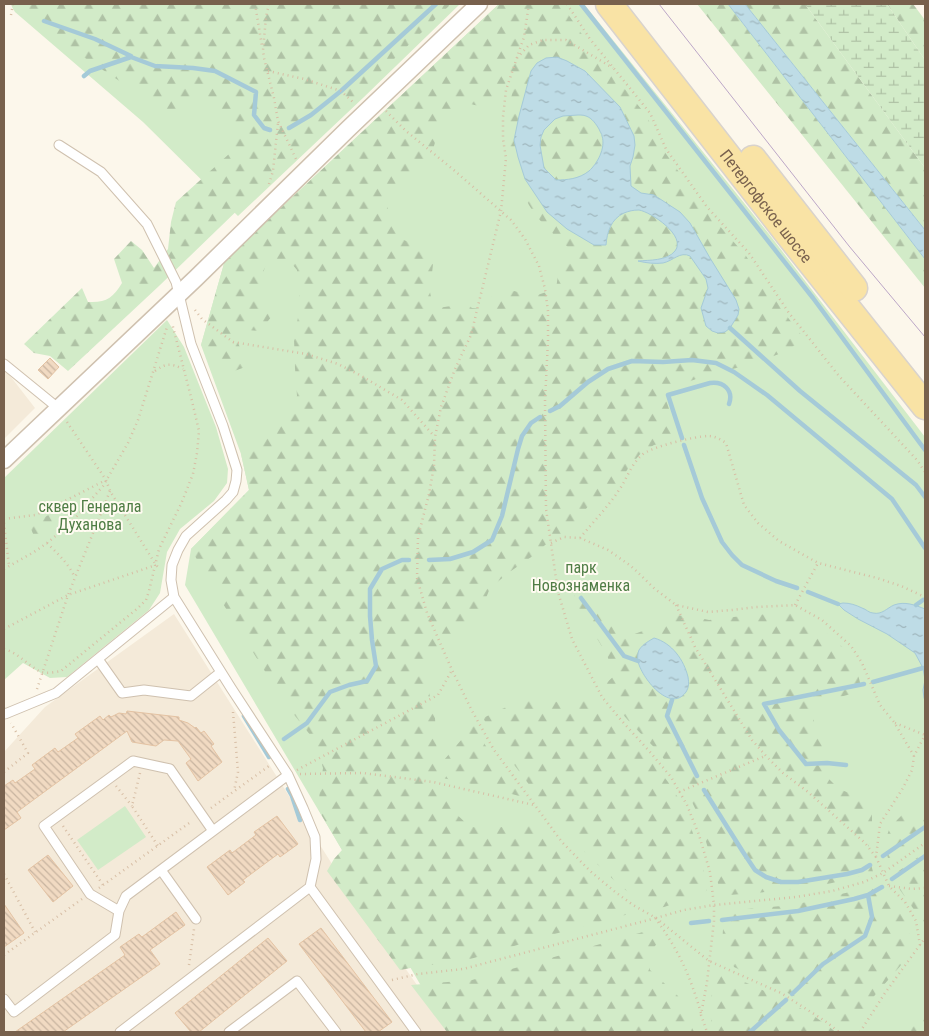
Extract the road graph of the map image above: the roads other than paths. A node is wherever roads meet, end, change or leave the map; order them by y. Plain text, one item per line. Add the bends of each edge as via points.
1 (479, 4) edge
2 (609, 4) edge
3 (632, 4) edge
4 (59, 145) dead end
5 (180, 294) junction
6 (4, 364) edge
7 (925, 379) edge
8 (925, 406) edge
9 (58, 408) junction
10 (4, 460) edge
11 (174, 596) junction
12 (98, 659) junction
13 (222, 672) junction
14 (4, 713) edge
15 (288, 774) junction
16 (214, 831) junction
17 (161, 870) junction
18 (310, 887) junction
19 (120, 911) junction
20 (196, 919) road end
21 (4, 1000) edge
22 (120, 1032) edge
23 (231, 1032) edge
24 (336, 1032) edge
25 (416, 1032) edge

1 - 5 street
2 - 8 main road, Петергофское шоссе
3 - 7 main road, Петергофское шоссе
4 - 5 lane via 101,172 147,224
5 - 9 street
5 - 11 lane via 190,344 237,470 233,492 186,536 178,550 172,566
6 - 9 lane
9 - 10 street
11 - 12 lane
11 - 13 lane
12 - 13 lane via 122,693 144,690 191,696
12 - 14 lane via 56,692
13 - 15 lane
15 - 16 lane
15 - 18 lane via 314,837 316,859
16 - 17 lane
16 - 19 lane via 170,769 133,761 44,826 90,894
17 - 19 lane via 126,896
17 - 20 lane
18 - 22 lane
18 - 25 lane
19 - 21 lane via 115,935 14,1012
23 - 24 lane via 297,981

